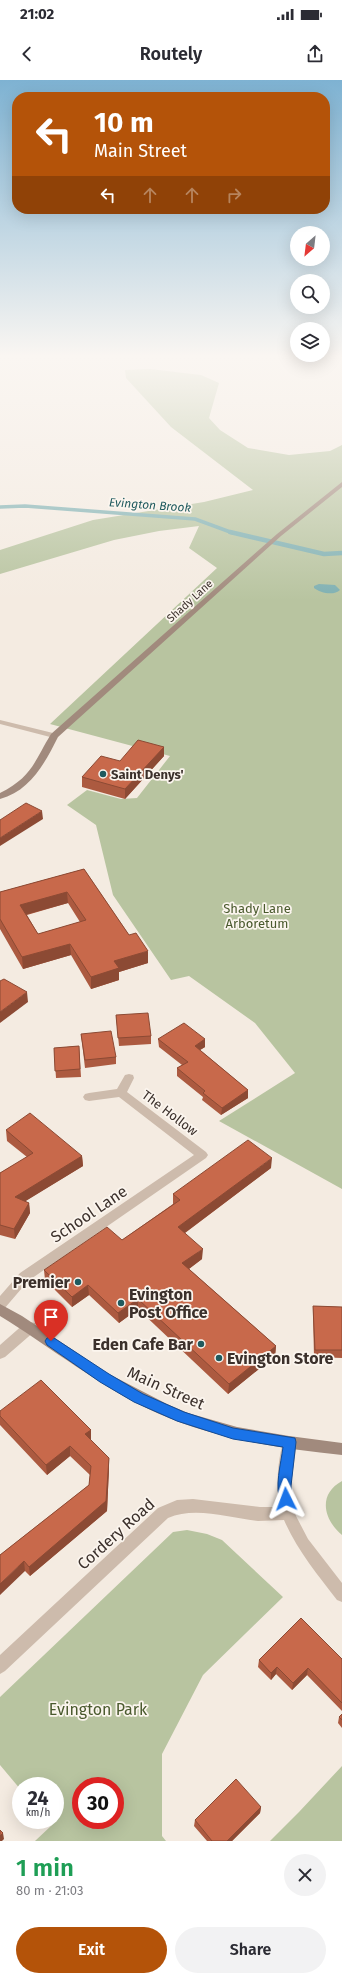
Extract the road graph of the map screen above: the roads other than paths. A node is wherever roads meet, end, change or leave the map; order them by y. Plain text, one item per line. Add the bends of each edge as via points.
1 (342, 484) edge
2 (0, 722) edge
3 (54, 736) junction
4 (0, 796) edge
5 (129, 1078) dead end
6 (121, 1093) junction
7 (90, 1097) dead end
8 (202, 1155) joint
9 (0, 1305) edge
10 (0, 1309) edge
11 (30, 1327) junction
12 (0, 1353) edge
13 (290, 1442) junction
14 (342, 1449) edge
15 (288, 1513) junction
16 (342, 1595) edge
17 (0, 1666) edge

1 - 3 street, Shady Lane via 279,535
2 - 3 street
3 - 4 street via 37,769 27,781
5 - 6 street, The Hollow
6 - 7 street, The Hollow
6 - 8 street, The Hollow
8 - 9 street, School Lane via 24,1277
10 - 11 street, Main Street
11 - 12 street
11 - 13 street, Main Street via 104,1378 139,1398 182,1417 233,1433
13 - 14 street, Main Street
13 - 15 street via 284,1486
15 - 16 street via 290,1522 302,1542
15 - 17 street, Cordery Road via 260,1514 193,1506 177,1507 163,1513

